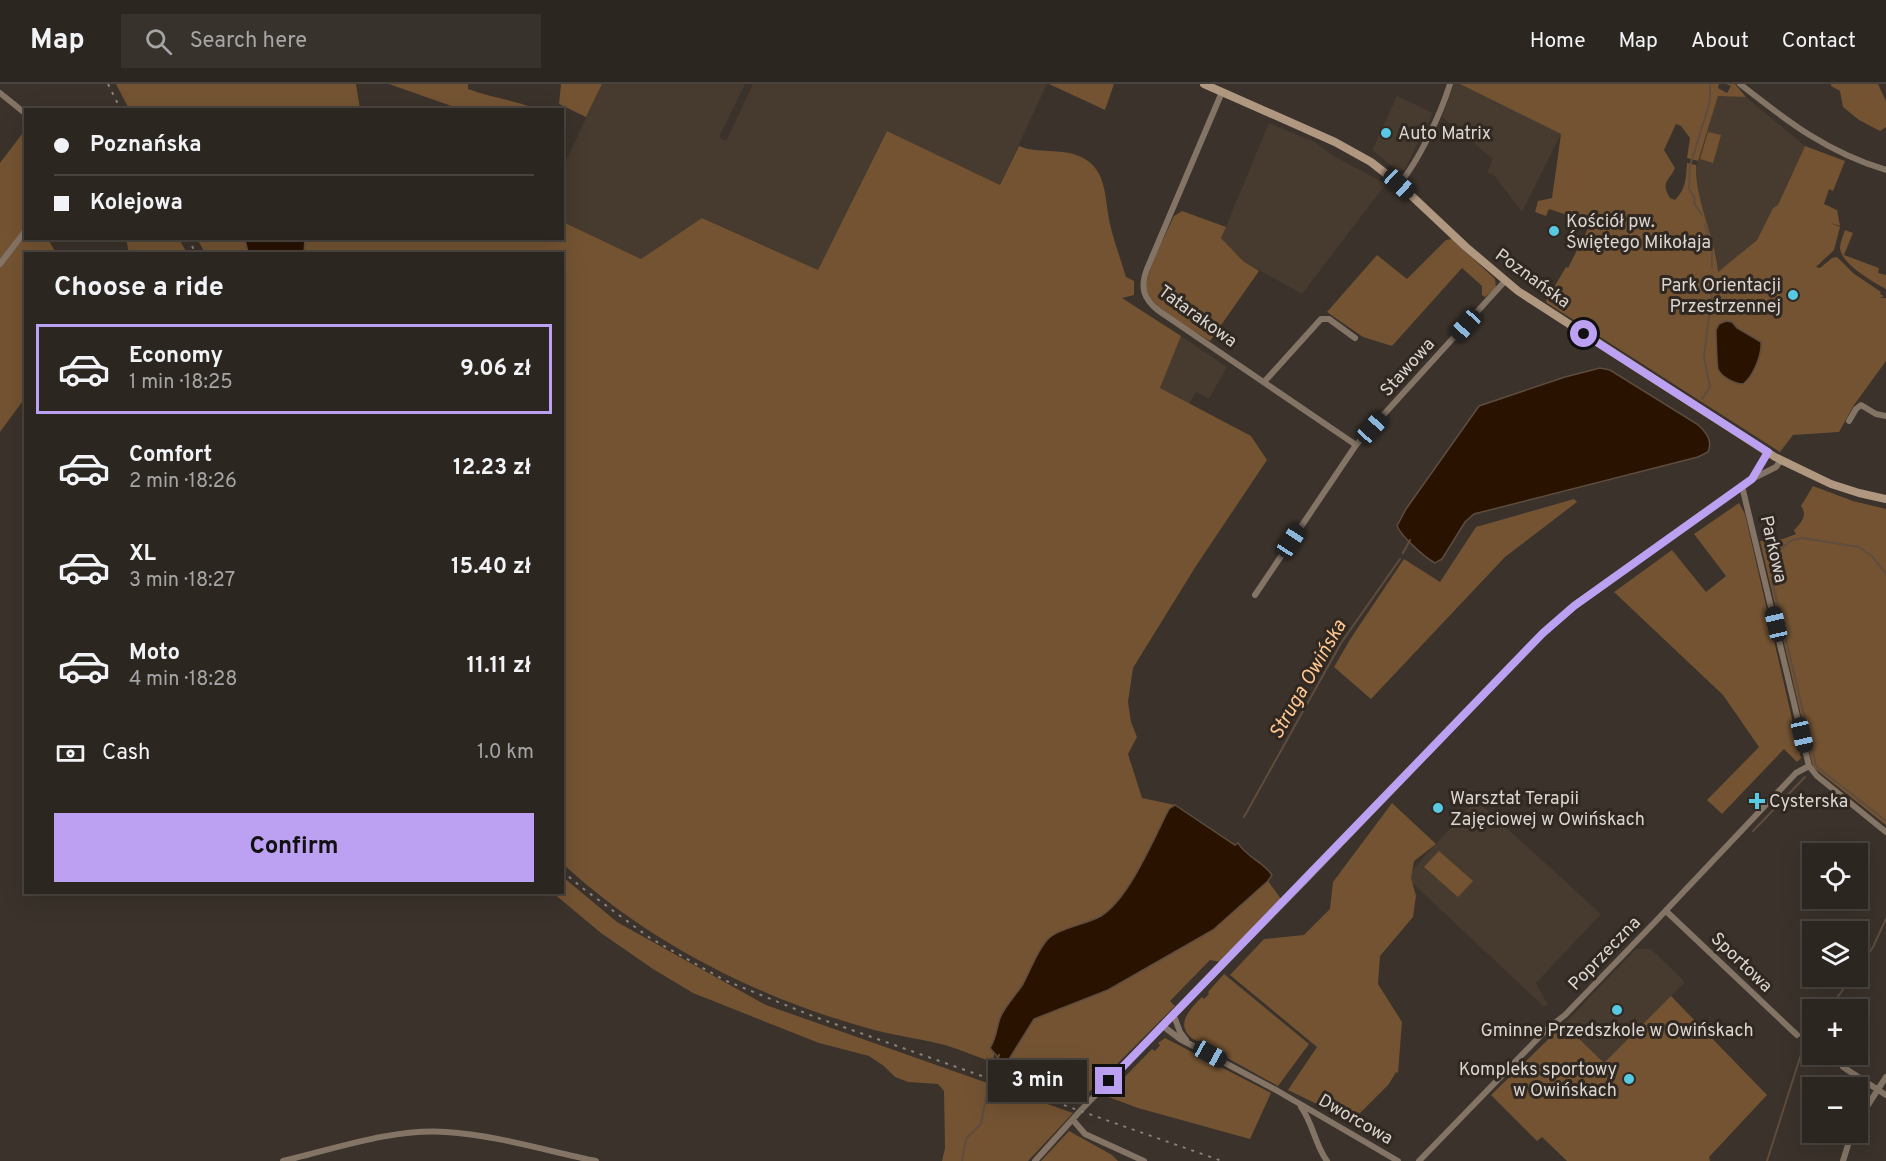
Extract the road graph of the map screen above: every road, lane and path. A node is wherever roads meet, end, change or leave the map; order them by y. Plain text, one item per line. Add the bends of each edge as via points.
1 (1204, 84) edge
2 (1450, 84) edge
3 (1740, 84) edge
4 (1222, 92) junction
5 (0, 93) edge
6 (24, 112) edge
7 (1886, 170) edge
8 (1399, 184) junction
9 (24, 233) edge
10 (0, 264) edge
11 (1505, 281) junction
12 (1354, 338) dead end
13 (1265, 381) junction
14 (1886, 416) edge
15 (1849, 422) dead end
16 (1356, 445) junction
17 (1768, 452) junction
18 (1781, 460) junction
19 (1752, 479) junction
20 (1742, 486) junction
21 (1886, 499) edge
22 (1255, 595) dead end
23 (1809, 766) junction
24 (1886, 832) edge
25 (1666, 911) junction
26 (1174, 1016) junction
27 (1163, 1026) junction
28 (1797, 1035) dead end
29 (1189, 1043) junction
30 (1843, 1067) dead end
31 (1886, 1077) edge
32 (1878, 1090) junction
33 (1886, 1095) edge
34 (1299, 1104) junction
35 (1868, 1105) edge
36 (1322, 1118) junction
37 (1072, 1120) junction
38 (1312, 1125) junction
39 (1849, 1143) edge
40 (284, 1161) edge
41 (596, 1161) edge
42 (1035, 1161) edge
43 (1144, 1161) edge
44 (1328, 1161) edge
45 (1398, 1161) edge
46 (1419, 1161) edge
47 (1843, 1161) edge

1 - 4 main road, Poznańska
2 - 8 street via 1438,116
3 - 7 street via 1802,132 1840,154
4 - 8 main road, Poznańska via 1350,149
4 - 13 street, Tatarakowa via 1142,287 1153,307
5 - 6 street
8 - 11 main road, Poznańska
9 - 10 street
11 - 16 street, Stawowa
11 - 17 main road, Poznańska
12 - 13 street via 1329,319 1321,319
13 - 16 street, Tatarakowa
14 - 15 street via 1861,405
16 - 22 street, Stawowa
17 - 18 main road, Poznańska
17 - 19 street
18 - 19 street via 1776,467
18 - 21 main road, Poznańska via 1831,484
19 - 20 street
20 - 23 street, Parkowa
20 - 26 street via 1550,626
23 - 24 street
23 - 25 street, Poprzeczna via 1796,773
25 - 28 street, Sportowa
25 - 46 street, Poprzeczna
26 - 27 street
26 - 29 street
27 - 29 street, Dworcowa
27 - 37 street
29 - 34 street, Dworcowa
30 - 32 street
31 - 32 street
32 - 33 street
32 - 35 street
34 - 36 street, Dworcowa
34 - 38 street, Dworcowa
36 - 38 street
36 - 45 street, Dworcowa
37 - 42 street
37 - 43 street via 1085,1134
38 - 44 street, Dworcowa
39 - 47 street
40 - 41 street via 402,1134 445,1132

